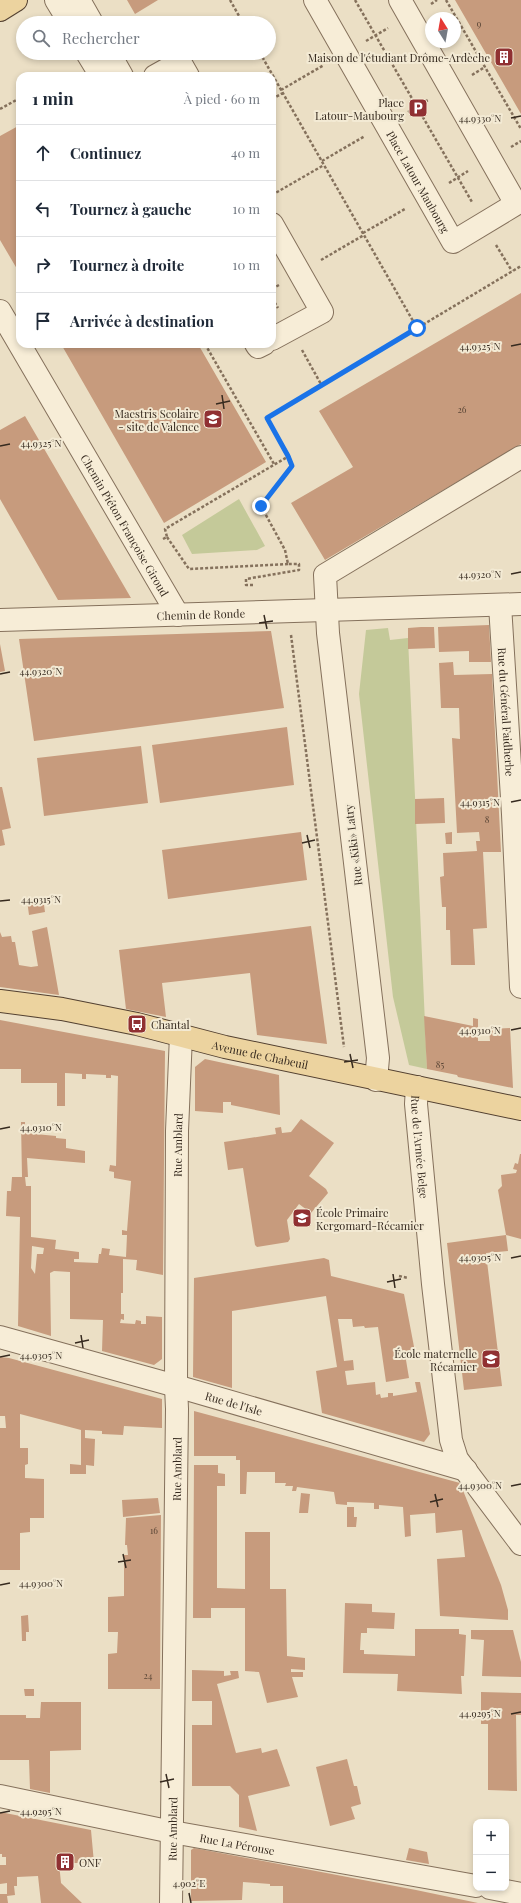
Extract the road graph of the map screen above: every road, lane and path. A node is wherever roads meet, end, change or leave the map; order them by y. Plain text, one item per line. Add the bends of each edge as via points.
1 (16, 0) edge
2 (56, 0) edge
3 (79, 0) edge
4 (230, 0) edge
5 (315, 0) edge
6 (355, 0) edge
7 (400, 0) edge
8 (446, 0) edge
9 (0, 10) edge
10 (66, 16) edge
11 (88, 16) edge
12 (239, 16) edge
13 (91, 60) edge
14 (113, 60) edge
15 (264, 60) edge
16 (99, 72) edge
17 (120, 72) edge
18 (162, 72) edge
19 (186, 72) edge
20 (271, 72) edge
21 (276, 81) edge
22 (283, 93) junction
23 (276, 97) edge
24 (16, 100) edge
25 (0, 109) edge
26 (521, 129) edge
27 (324, 165) junction
28 (276, 193) edge
29 (484, 223) junction
30 (276, 231) edge
31 (521, 266) edge
32 (512, 271) junction
33 (0, 311) edge
34 (417, 328) junction
35 (276, 337) edge
36 (16, 338) edge
37 (22, 348) edge
38 (207, 348) edge
39 (288, 456) junction
40 (521, 458) edge
41 (274, 464) junction
42 (167, 537) junction
43 (141, 553) junction
44 (288, 564) junction
45 (261, 586) dead end
46 (521, 604) edge
47 (500, 605) junction
48 (326, 609) junction
49 (288, 611) junction
50 (178, 615) junction
51 (0, 620) edge
52 (521, 987) edge
53 (0, 1001) edge
54 (181, 1036) junction
55 (345, 1053) dead end
56 (370, 1079) junction
57 (417, 1087) junction
58 (521, 1109) edge
59 (0, 1337) edge
60 (176, 1386) junction
61 (466, 1470) junction
62 (514, 1518) edge
63 (521, 1544) edge
64 (0, 1796) edge
65 (172, 1832) junction
66 (473, 1885) edge
67 (506, 1891) edge
68 (521, 1894) edge
69 (171, 1903) edge

1 - 9 main road
2 - 10 street
3 - 11 street
4 - 12 path
5 - 29 street, Place Latour Maubourg via 453,242
6 - 29 path
7 - 29 street, Place Latour Maubourg via 516,204
8 - 26 path
13 - 16 street
14 - 17 street
15 - 20 path
18 - 19 street via 180,62
21 - 22 path
22 - 23 path
22 - 27 path
24 - 25 path
27 - 28 path
27 - 34 path
29 - 32 path
30 - 35 street via 322,312
31 - 32 path
32 - 34 path
33 - 36 street, Chemin Piéton Françoise Giroud
34 - 39 path via 267,418
37 - 43 street, Chemin Piéton Françoise Giroud
38 - 41 path
39 - 41 path
39 - 44 path via 292,466 261,506 285,550
40 - 48 street, Rue «Kiki» Latry via 325,575
41 - 42 path via 164,529
42 - 43 path
42 - 44 path via 189,569
43 - 50 street, Chemin Piéton Françoise Giroud
44 - 45 path via 298,564 299,570 246,579 246,585
46 - 47 street, Chemin de Ronde
47 - 48 street, Chemin de Ronde
47 - 52 street, Rue du Général Faidherbe
48 - 49 street, Chemin de Ronde
48 - 56 street, Rue «Kiki» Latry via 378,1058
49 - 50 street, Chemin de Ronde
49 - 55 path
50 - 51 street, Chemin de Ronde
53 - 54 main road, Avenue de Chabeuil via 62,1009
54 - 56 main road, Avenue de Chabeuil
54 - 60 street, Rue Amblard via 177,1131
56 - 57 main road, Avenue de Chabeuil
57 - 58 main road, Avenue de Chabeuil
57 - 61 street, Rue de l'Armée Belge via 416,1104 446,1408 451,1440 457,1458
59 - 60 street, Rue de l'Isle
60 - 61 street, Rue de l'Isle
60 - 65 street, Rue Amblard via 178,1408
61 - 62 street, Rue de l'Armée Belge
62 - 63 street, Rue de l'Armée Belge
64 - 65 street, Rue La Pérouse
65 - 66 street, Rue La Pérouse
65 - 69 street, Rue Amblard
67 - 68 street

